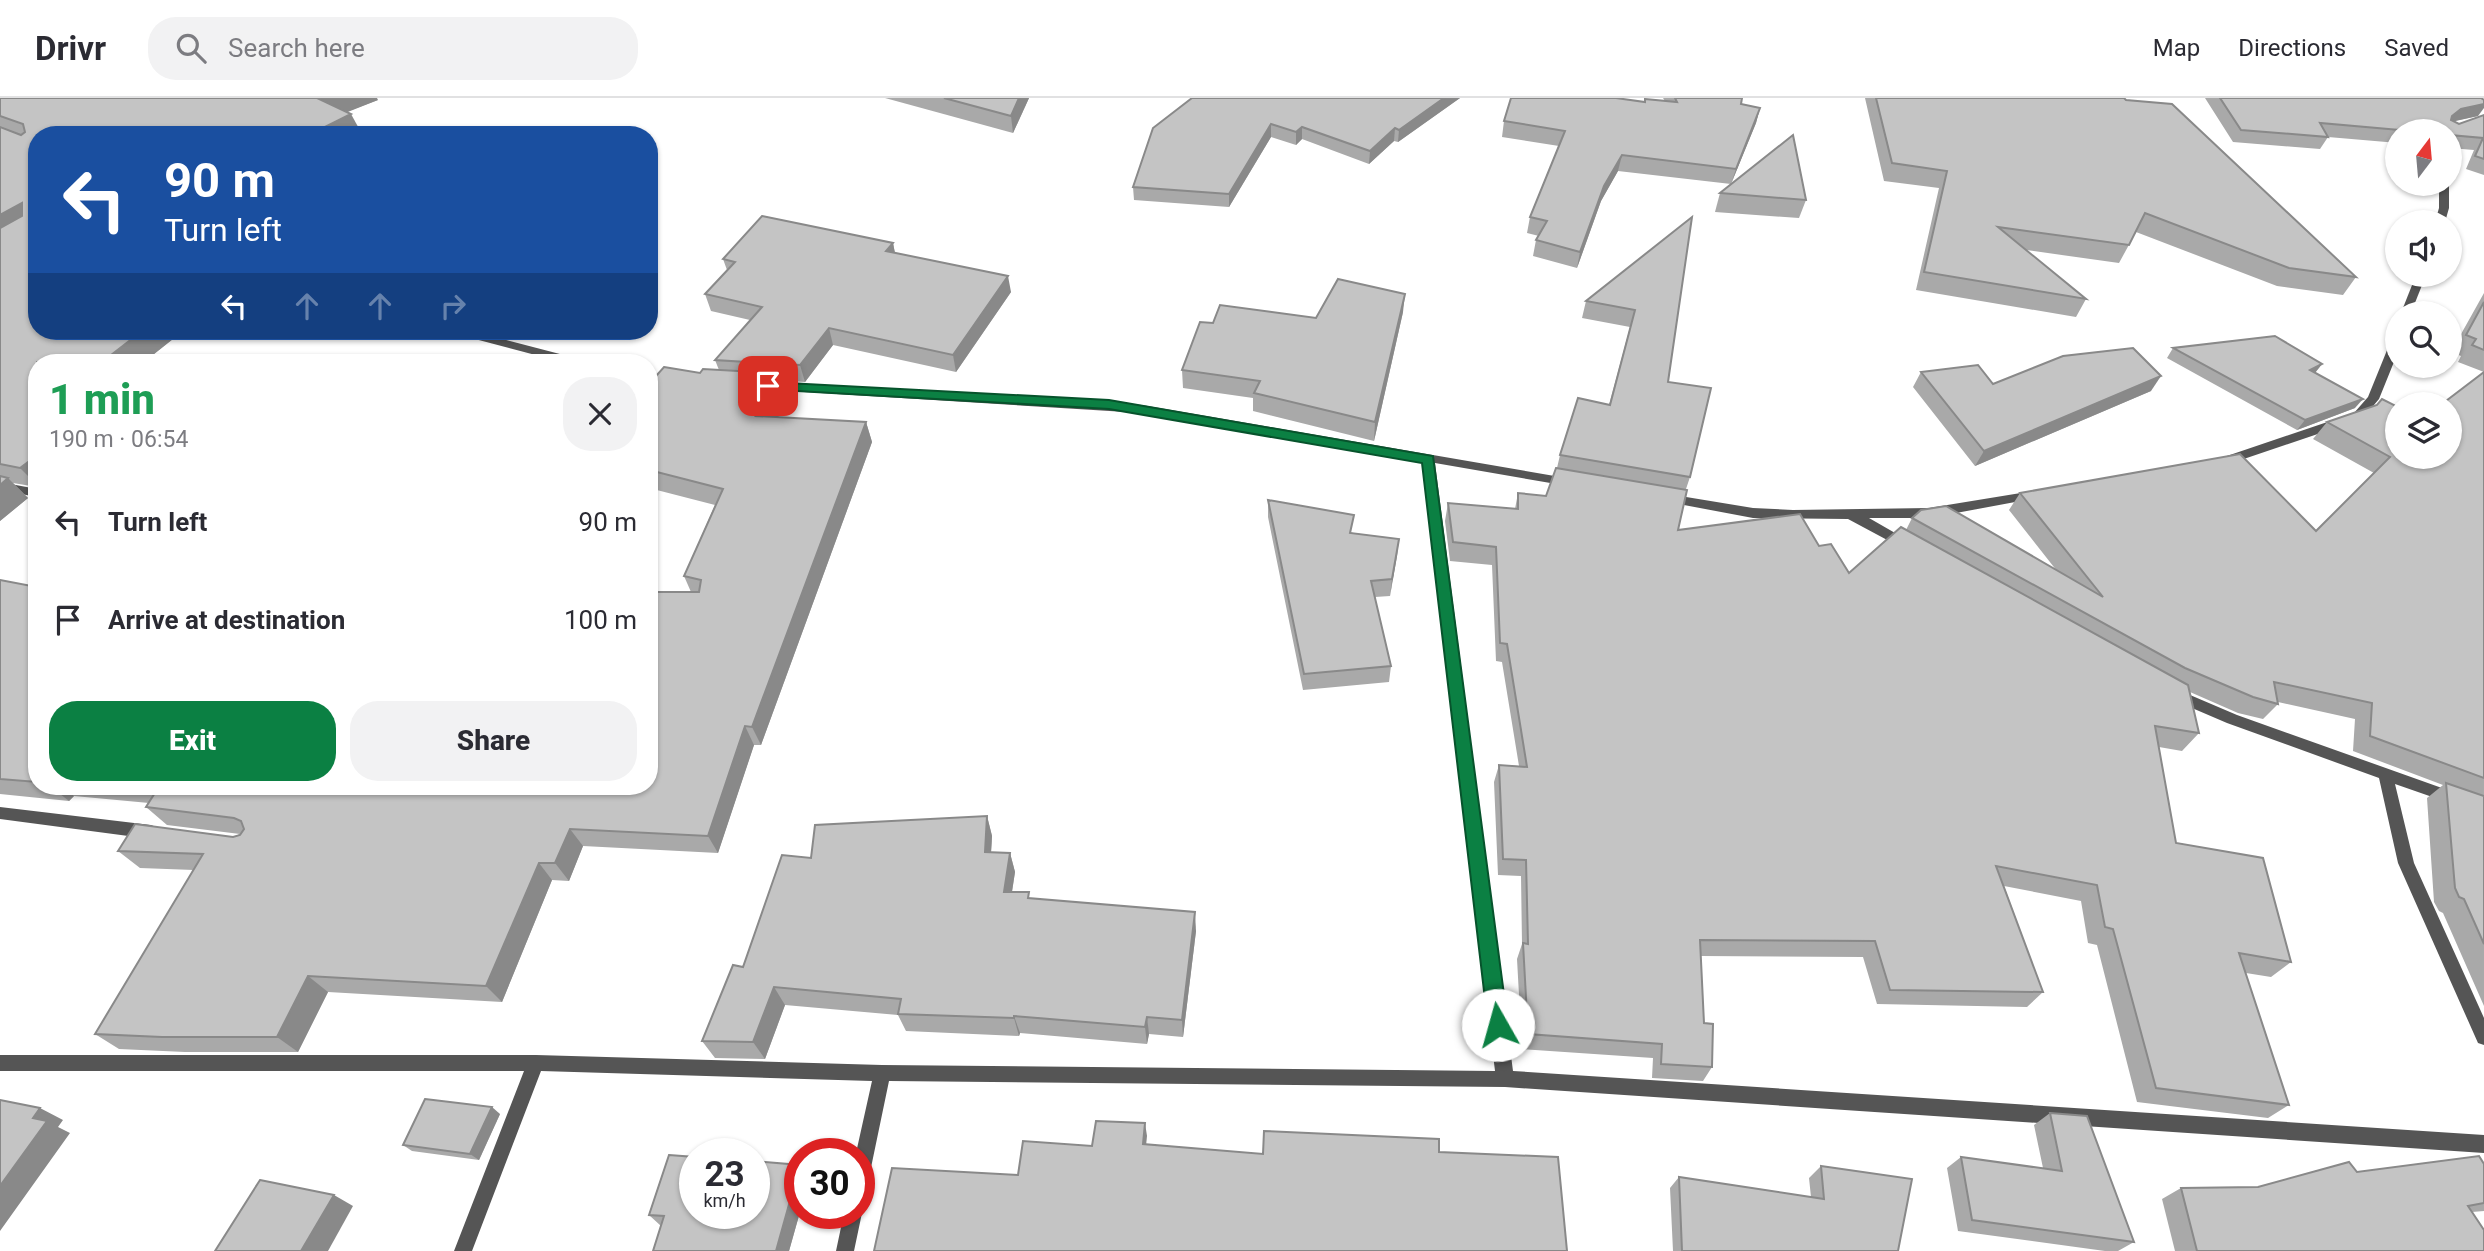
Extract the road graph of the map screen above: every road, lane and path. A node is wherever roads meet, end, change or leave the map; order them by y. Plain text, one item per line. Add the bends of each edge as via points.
1 (493, 340) edge
2 (545, 354) edge
3 (2385, 370) edge
4 (768, 386) edge
5 (1428, 459) junction
6 (2209, 464) edge
7 (1577, 484) edge
8 (0, 486) edge
9 (28, 491) edge
10 (2049, 492) edge
11 (1658, 497) edge
12 (1851, 514) junction
13 (1911, 548) edge
14 (2165, 690) edge
15 (2385, 772) junction
16 (2484, 809) edge
17 (0, 813) edge
18 (173, 835) edge
19 (2484, 1037) edge
20 (0, 1063) edge
21 (536, 1063) junction
22 (882, 1073) junction
23 (1505, 1079) junction
24 (868, 1138) edge
25 (2484, 1144) edge
26 (850, 1229) edge
27 (463, 1251) edge
28 (845, 1251) edge

1 - 2 street
3 - 6 street via 2374,399 2358,416 2236,459
4 - 5 street via 1109,405
5 - 7 street
5 - 23 street
8 - 9 street
10 - 12 street via 1928,513
11 - 12 street via 1753,513
12 - 13 street
14 - 15 street via 2232,719
15 - 16 street
15 - 19 street via 2406,863
17 - 18 street
20 - 21 street
21 - 22 street
21 - 27 street
22 - 23 street
22 - 24 street
23 - 25 street
26 - 28 street

